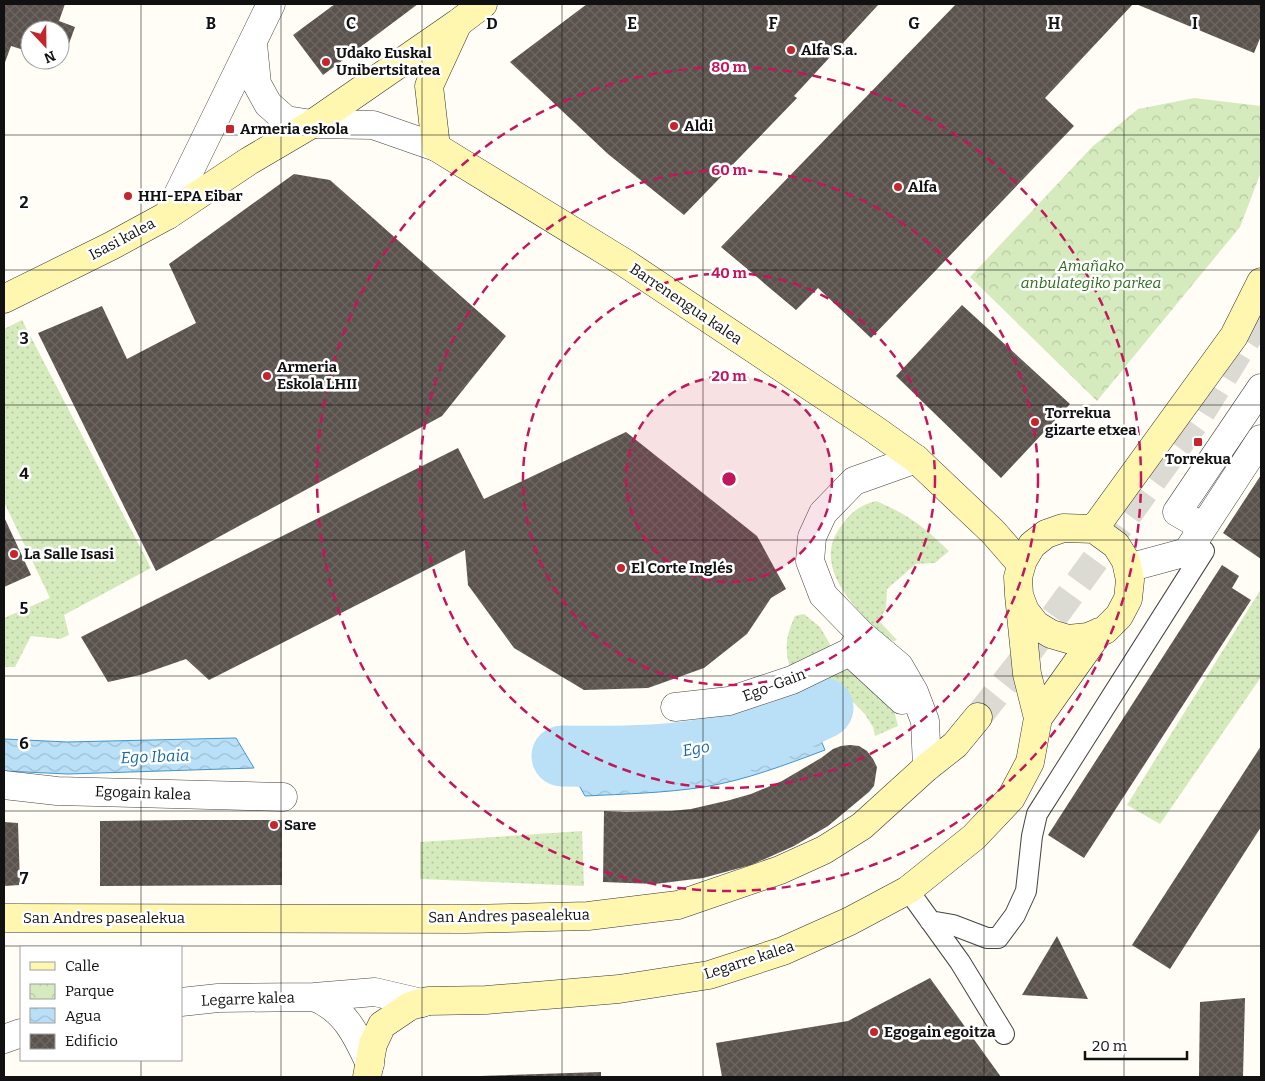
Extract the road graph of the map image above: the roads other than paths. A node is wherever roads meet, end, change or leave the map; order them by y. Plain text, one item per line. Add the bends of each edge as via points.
1 (271, 4) edge
2 (483, 4) edge
3 (458, 23) junction
4 (253, 44) junction
5 (312, 124) junction
6 (436, 147) junction
7 (168, 215) junction
8 (1258, 292) edge
9 (4, 300) edge
10 (1261, 388) edge
11 (1261, 439) edge
12 (916, 459) junction
13 (1094, 529) junction
14 (1203, 539) junction
15 (1021, 564) junction
16 (1128, 568) junction
17 (1019, 595) junction
18 (1099, 632) junction
19 (856, 644) junction
20 (902, 700) dead end
21 (675, 707) dead end
22 (978, 717) tunnel mouth
23 (1038, 718) junction
24 (928, 767) junction
25 (4, 785) edge
26 (283, 797) dead end
27 (908, 890) junction
28 (4, 918) edge
29 (930, 921) junction
30 (314, 997) junction
31 (182, 1002) edge
32 (422, 1003) junction
33 (20, 1033) edge
34 (1004, 1034) dead end
35 (4, 1039) edge
36 (370, 1062) edge

1 - 4 street
2 - 3 street, Isasi kalea
3 - 5 street, Isasi kalea
3 - 6 street via 429,86
4 - 5 street via 258,84 268,104 286,120
4 - 7 street
5 - 6 street via 373,125
5 - 7 street, Isasi kalea
6 - 12 street, Barrenengua kalea via 625,263
7 - 9 street, Isasi kalea
8 - 13 street via 1234,336
10 - 14 street via 1177,512
11 - 14 street
12 - 15 street, Barrenengua kalea via 993,532
12 - 19 street via 854,481 823,513 812,537 810,561 823,595
13 - 15 street via 1063,528 1046,534 1032,545
13 - 16 street via 1116,545
14 - 16 street via 1187,552
14 - 29 lane via 1037,814 1026,891 1015,915 998,938 987,938 953,925
15 - 17 street
16 - 18 street via 1128,599 1119,616
17 - 18 street via 1025,611 1036,625 1051,634 1068,639
17 - 23 street via 1027,674
18 - 23 street
19 - 20 street
19 - 21 street, Ego-Gain via 792,680 729,701
19 - 24 street via 898,666 914,692 924,721
22 - 24 street, San Andres pasealekua via 955,745
23 - 27 street, Legarre kalea via 1030,762 1011,798 974,838
24 - 28 street, San Andres pasealekua via 862,826 824,850 780,870 678,905 588,916 466,919
25 - 26 street, Egogain kalea via 57,791
27 - 29 lane
27 - 32 street, Legarre kalea via 783,952 709,975 619,989
29 - 34 lane via 960,962
30 - 31 street, Legarre kalea via 218,998
30 - 32 street, Legarre kalea via 375,992
30 - 36 street via 324,1001 348,1022
32 - 36 street, Legarre kalea via 410,1006 382,1025
33 - 35 street

